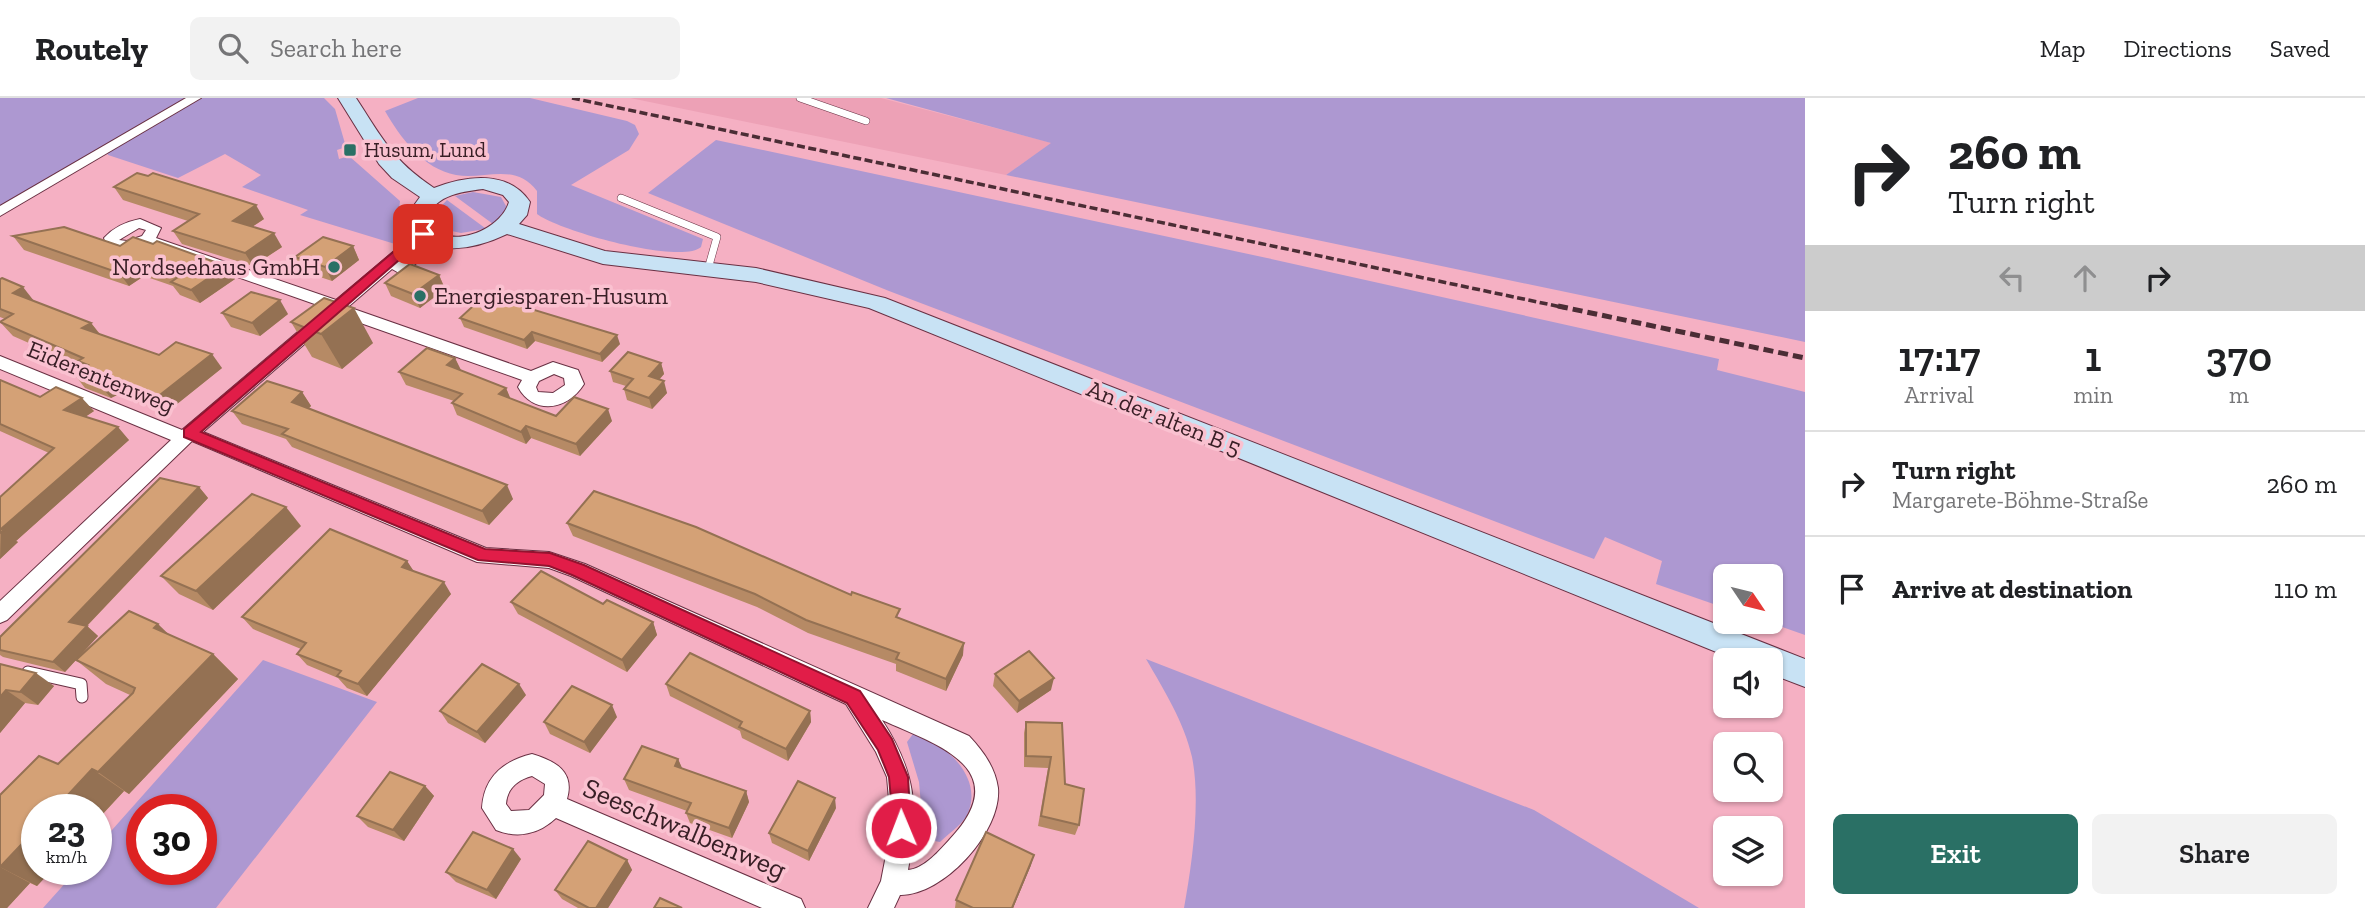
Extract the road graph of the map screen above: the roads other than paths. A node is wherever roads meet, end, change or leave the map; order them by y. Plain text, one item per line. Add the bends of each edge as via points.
1 (195, 98) edge
2 (347, 98) edge
3 (800, 98) edge
4 (866, 121) dead end
5 (433, 196) junction
6 (621, 198) dead end
7 (0, 212) edge
8 (506, 227) junction
9 (432, 238) junction
10 (146, 240) edge
11 (708, 269) junction
12 (342, 305) junction
13 (0, 362) edge
14 (532, 377) dead end
15 (187, 435) junction
16 (1, 612) edge
17 (13, 668) edge
18 (1805, 673) edge
19 (82, 697) dead end
20 (854, 697) junction
21 (553, 805) dead end
22 (893, 883) junction
23 (792, 908) edge
24 (881, 908) edge

1 - 7 street
2 - 5 main road via 386,160
3 - 4 lane
5 - 8 main road via 474,184 512,190 520,197 521,206
5 - 9 main road via 416,216 416,226
6 - 11 lane via 716,237
8 - 9 main road via 476,239
8 - 11 main road, An der alten B 5 via 603,257
9 - 12 street
10 - 12 street
11 - 18 main road, An der alten B 5 via 799,283 895,310
12 - 14 street
12 - 15 street
13 - 15 street, Eiderentenweg
15 - 16 street
15 - 20 street, Eiderentenweg via 484,556 550,560 578,570
17 - 19 lane via 81,684
20 - 22 street via 886,745 898,777 902,811
20 - 22 street, Eiderentenweg via 961,744 972,754 985,785 987,800 976,830 920,881
21 - 23 street, Seeschwalbenweg
22 - 24 street

